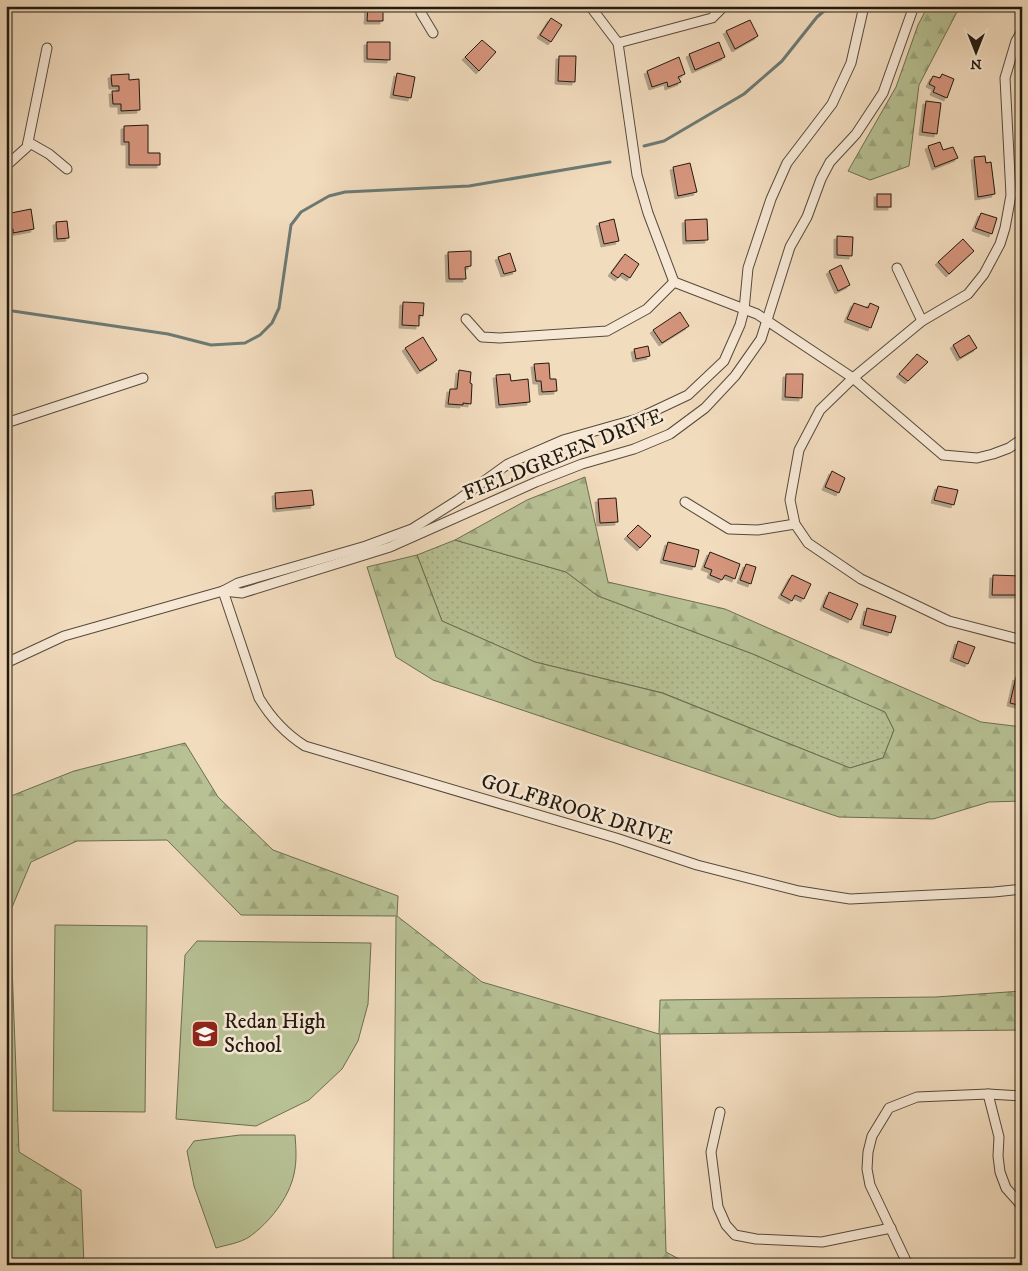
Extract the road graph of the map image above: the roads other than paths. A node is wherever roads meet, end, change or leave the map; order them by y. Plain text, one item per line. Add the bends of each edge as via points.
1 (420, 6) edge
2 (590, 6) edge
3 (724, 6) edge
4 (864, 6) edge
5 (914, 6) edge
6 (1022, 31) edge
7 (433, 33) dead end
8 (618, 43) junction
9 (48, 48) dead end
10 (28, 142) junction
11 (6, 166) edge
12 (67, 169) dead end
13 (897, 268) dead end
14 (674, 282) junction
15 (744, 310) junction
16 (466, 319) dead end
17 (767, 321) junction
18 (922, 321) junction
19 (143, 378) dead end
20 (853, 378) junction
21 (6, 423) edge
22 (1022, 439) edge
23 (685, 502) dead end
24 (795, 524) junction
25 (223, 591) junction
26 (1022, 640) edge
27 (6, 663) edge
28 (1022, 889) edge
29 (988, 1094) junction
30 (1022, 1096) edge
31 (720, 1112) dead end
32 (1022, 1206) edge
33 (891, 1228) junction
34 (908, 1265) edge

1 - 7 street via 421,14
2 - 8 street
3 - 8 street via 712,18
4 - 15 street, FIELDGREEN DRIVE via 851,63 832,104 788,163 771,199 748,268
5 - 17 street, FIELDGREEN DRIVE via 882,93 856,134 830,162 821,179 807,217 790,247
6 - 18 street via 1006,78 1011,195 1003,236 984,274 968,294
8 - 14 street via 637,175
9 - 10 street
10 - 11 street via 27,147
10 - 12 street
13 - 18 street
14 - 15 street
14 - 16 street via 647,309 608,331 500,338 482,336
15 - 17 street
15 - 25 street, FIELDGREEN DRIVE via 724,361 688,395 636,419 563,440 508,464 412,529
17 - 20 street
17 - 25 street, FIELDGREEN DRIVE via 761,339 736,376 705,408 670,434 536,482 390,547 242,593
18 - 20 street
19 - 21 street
20 - 22 street via 943,455 977,458 1009,448
20 - 24 street via 820,410 799,450 790,500
23 - 24 street via 729,529 758,530
24 - 26 street via 808,543 861,579 949,621
25 - 27 street, FIELDGREEN DRIVE via 64,636
25 - 28 street, GOLFBROOK DRIVE via 260,698 291,737 305,746 697,865 799,891 850,899
29 - 30 street
29 - 32 street via 999,1137 1000,1172 1006,1188
29 - 33 street via 917,1097 889,1108 872,1136 867,1169 870,1185
31 - 33 street via 711,1152 718,1207 726,1225 735,1235 822,1242
33 - 34 street

